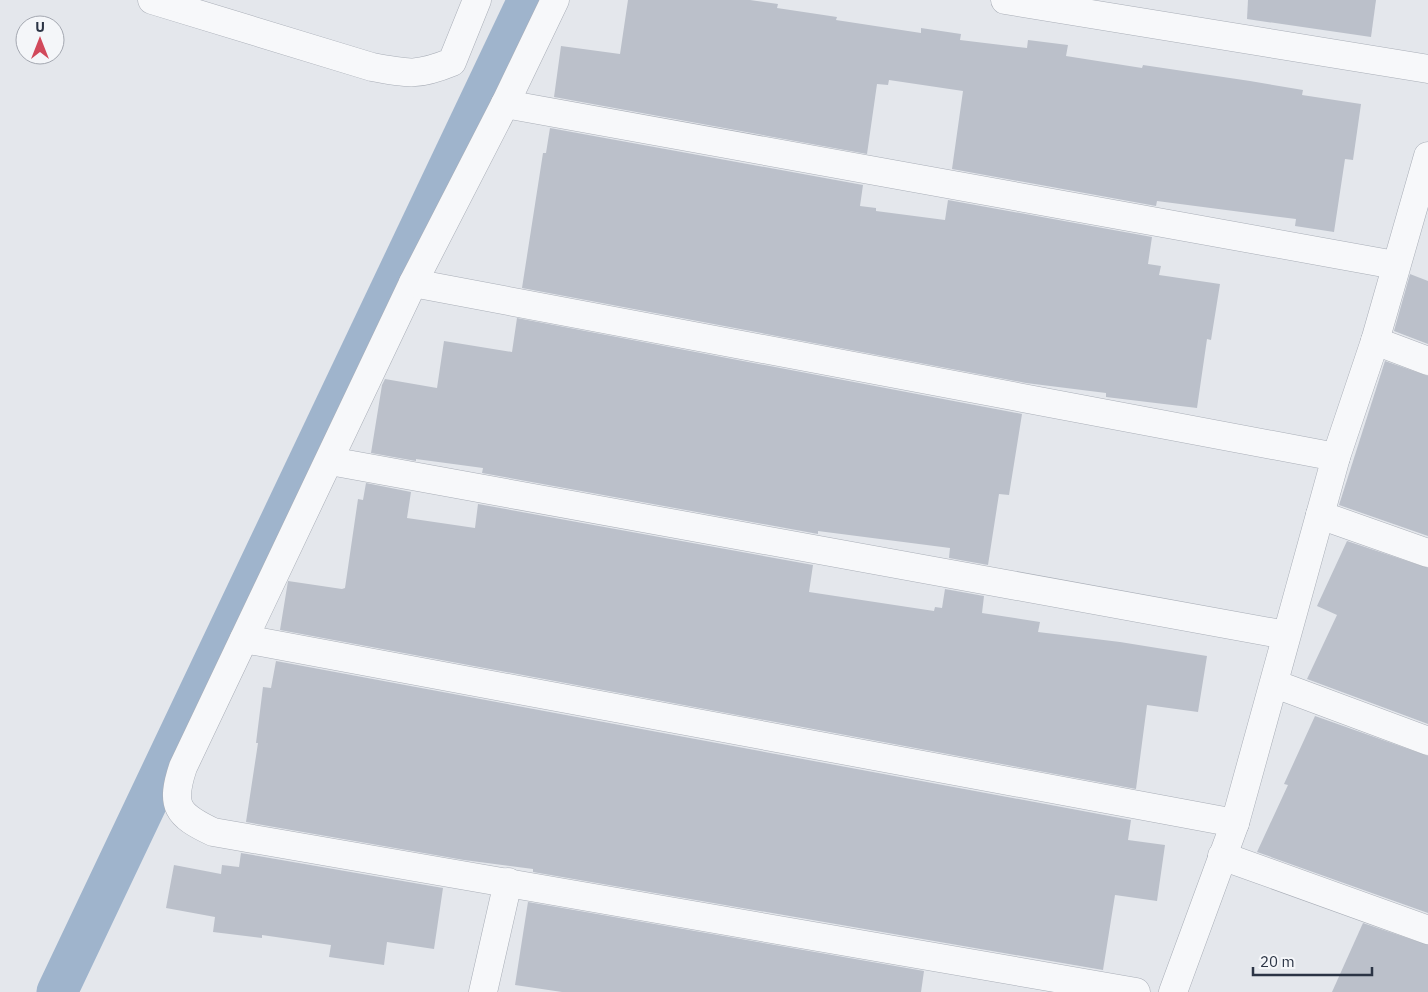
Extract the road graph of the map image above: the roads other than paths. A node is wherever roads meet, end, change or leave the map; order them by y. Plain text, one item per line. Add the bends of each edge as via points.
1 (152, 0) edge
2 (477, 0) edge
3 (555, 0) edge
4 (1005, 0) edge
5 (1428, 69) edge
6 (505, 104) junction
7 (1427, 164) edge
8 (1395, 265) junction
9 (413, 283) junction
10 (1374, 342) junction
11 (1428, 360) edge
12 (1336, 457) junction
13 (330, 461) junction
14 (1320, 515) junction
15 (1428, 553) edge
16 (1286, 635) junction
17 (244, 638) junction
18 (1275, 684) junction
19 (1428, 741) edge
20 (1235, 822) junction
21 (1222, 856) junction
22 (508, 882) junction
23 (1428, 930) edge
24 (483, 992) edge
25 (1136, 992) edge
26 (1173, 992) edge

1 - 2 street via 372,67 402,73 428,72 452,62
3 - 6 street
4 - 5 street
6 - 8 street
6 - 9 street
7 - 8 street
8 - 10 street
9 - 12 street
9 - 13 street
10 - 11 street
10 - 12 street
12 - 14 street
13 - 16 street
13 - 17 street
14 - 15 street
14 - 16 street
16 - 18 street
17 - 20 street
17 - 22 street via 177,785 176,798 190,821 213,832
18 - 19 street
18 - 20 street
20 - 21 street
21 - 23 street
21 - 26 street
22 - 24 street
22 - 25 street

